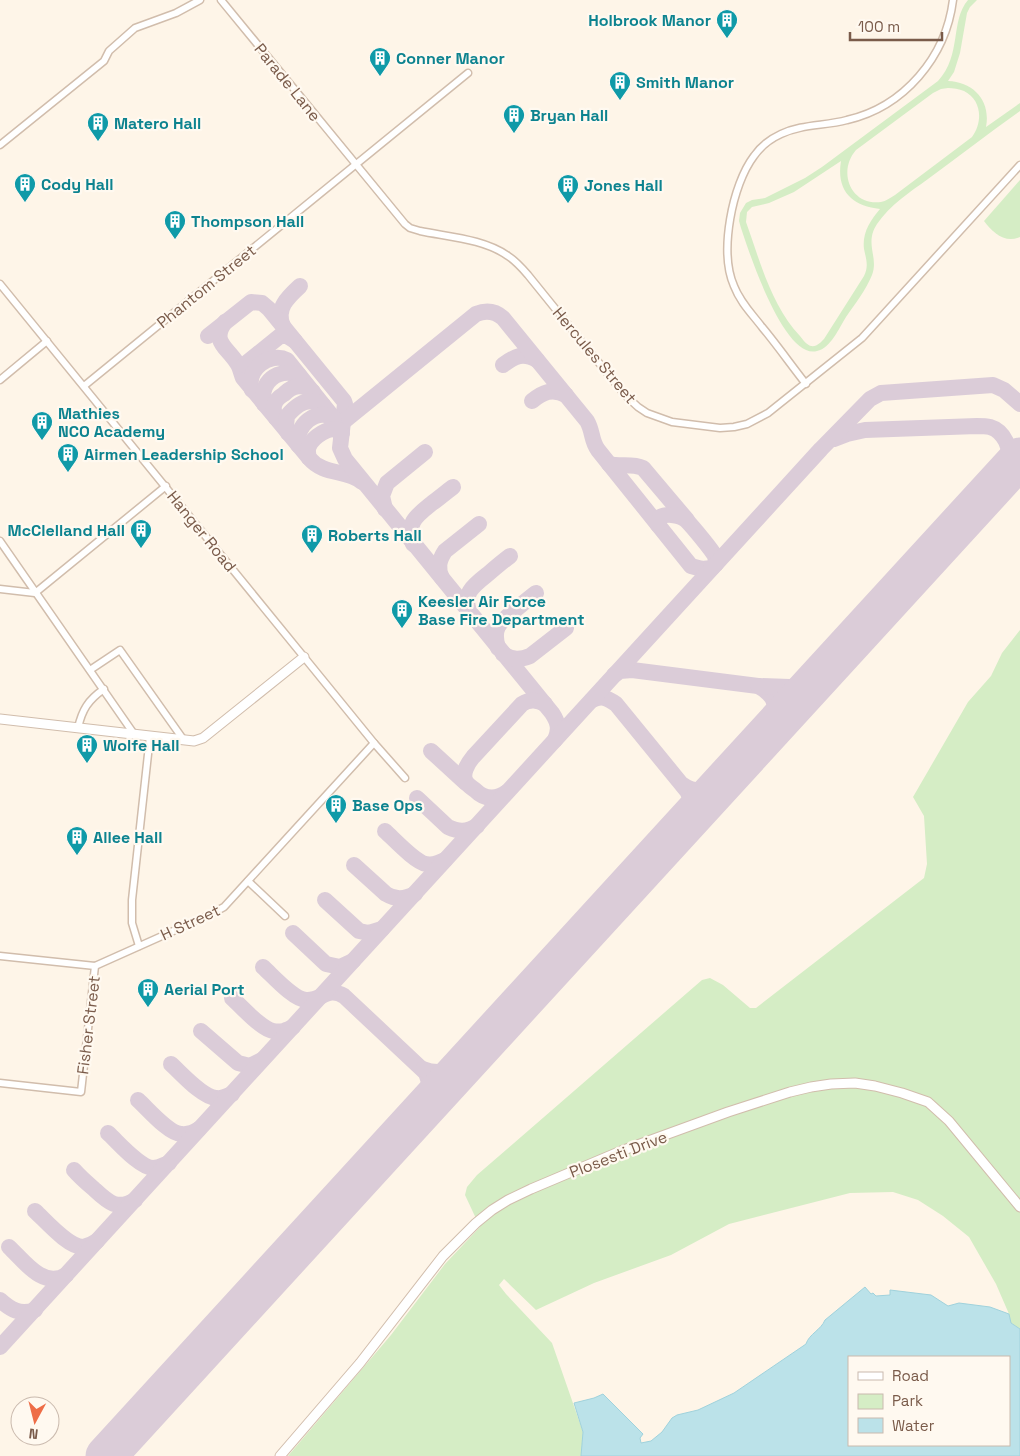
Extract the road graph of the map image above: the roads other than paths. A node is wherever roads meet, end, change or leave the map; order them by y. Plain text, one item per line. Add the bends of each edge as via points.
1 (200, 0) edge
2 (221, 0) edge
3 (953, 0) edge
4 (468, 73) dead end
5 (0, 145) edge
6 (355, 164) junction
7 (1020, 165) edge
8 (0, 284) edge
9 (47, 341) junction
10 (0, 380) edge
11 (806, 384) junction
12 (84, 386) junction
13 (166, 486) junction
14 (0, 542) edge
15 (0, 589) edge
16 (35, 593) junction
17 (304, 657) junction
18 (90, 670) junction
19 (104, 689) junction
20 (0, 719) edge
21 (78, 728) junction
22 (134, 734) junction
23 (150, 736) junction
24 (183, 739) junction
25 (374, 743) junction
26 (405, 778) dead end
27 (248, 880) junction
28 (285, 916) dead end
29 (139, 946) junction
30 (0, 956) edge
31 (95, 966) junction
32 (0, 1083) edge
33 (1020, 1207) edge
34 (280, 1456) edge

1 - 5 street via 135,28 109,51 104,61
2 - 6 street, Parade Lane
3 - 11 street via 947,28 935,55 903,93 861,116 791,130 773,138 754,156 740,184 733,207 728,248 734,286
4 - 6 street, Phantom Street
6 - 11 street, Hercules Street via 410,228 488,245 514,260 625,394 647,413 672,422 734,427 768,414
6 - 12 street, Phantom Street
7 - 11 street, Hercules Street via 862,338
8 - 9 street, Hanger Road
9 - 10 street
9 - 12 street, Hanger Road
12 - 13 street, Hanger Road
13 - 16 street
13 - 17 street, Hanger Road
14 - 16 street
15 - 16 street
16 - 18 street
17 - 24 street via 203,738 194,741
17 - 25 street, Hanger Road
18 - 19 street
18 - 24 street via 120,650
19 - 21 street via 83,709
19 - 22 street
20 - 21 street
21 - 22 street
22 - 23 street
23 - 24 street
23 - 29 street via 132,900 132,923
25 - 26 street, Hanger Road
25 - 27 street, H Street
27 - 28 street
27 - 29 street, H Street via 224,907
29 - 31 street, H Street
30 - 31 street
31 - 32 street, Fisher Street via 81,1092
33 - 34 street, Plosesti Drive via 949,1120 928,1102 902,1093 855,1083 817,1086 728,1112 621,1151 531,1189 492,1210 444,1256 360,1363

